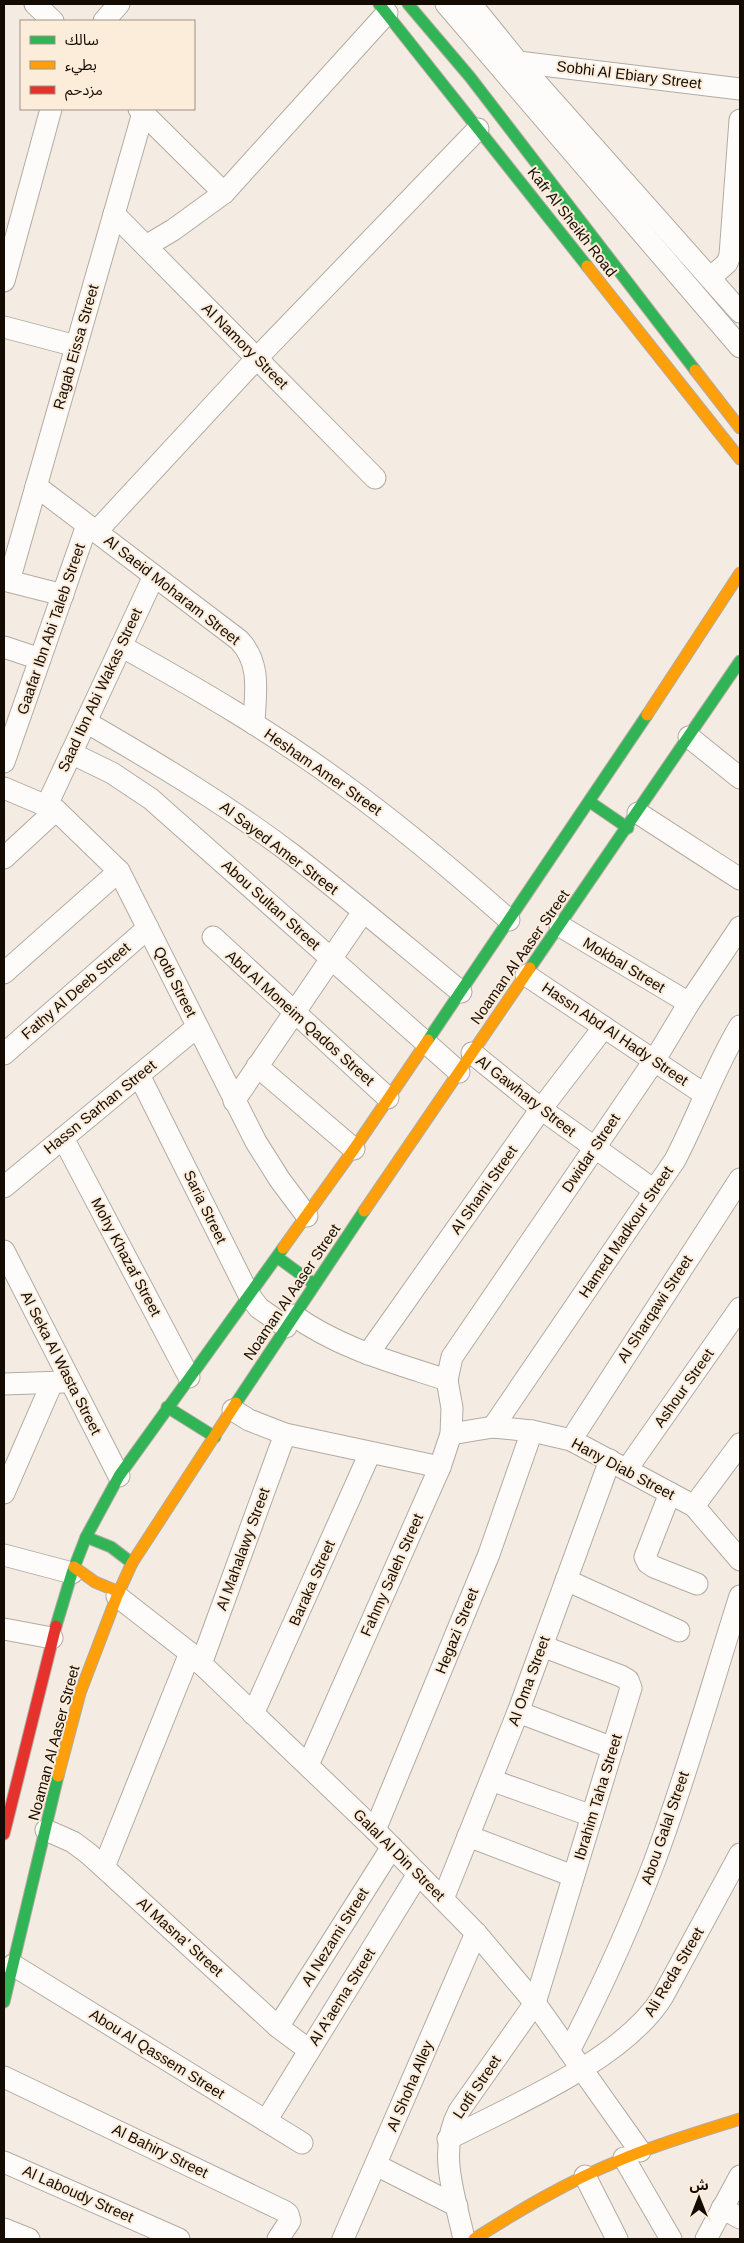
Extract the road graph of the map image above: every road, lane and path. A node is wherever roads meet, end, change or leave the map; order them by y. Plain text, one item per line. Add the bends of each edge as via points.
1 (35, 4) edge
2 (119, 4) edge
3 (408, 4) edge
4 (446, 4) edge
5 (471, 4) edge
6 (383, 9) edge
7 (51, 20) edge
8 (105, 20) edge
9 (518, 62) junction
10 (460, 86) junction
11 (740, 89) edge
12 (51, 110) edge
13 (141, 111) edge
14 (740, 120) edge
15 (478, 128) junction
16 (224, 194) junction
17 (114, 214) junction
18 (146, 246) junction
19 (710, 278) junction
20 (4, 281) edge
21 (740, 312) edge
22 (5, 330) edge
23 (76, 346) junction
24 (740, 347) edge
25 (257, 358) junction
26 (740, 428) edge
27 (740, 459) edge
28 (376, 478) dead end
29 (36, 486) junction
30 (92, 529) junction
31 (740, 573) edge
32 (154, 576) junction
33 (6, 580) edge
34 (63, 595) junction
35 (121, 646) junction
36 (4, 647) edge
37 (40, 659) junction
38 (738, 670) edge
39 (11, 719) edge
40 (86, 722) junction
41 (254, 724) junction
42 (689, 737) junction
43 (71, 753) junction
44 (4, 762) edge
45 (740, 778) edge
46 (4, 788) edge
47 (590, 802) junction
48 (51, 808) junction
49 (633, 820) junction
50 (4, 858) edge
51 (119, 871) junction
52 (740, 879) edge
53 (363, 912) junction
54 (510, 920) junction
55 (560, 926) junction
56 (740, 927) edge
57 (148, 928) junction
58 (213, 938) dead end
59 (331, 959) junction
60 (4, 973) edge
61 (526, 975) junction
62 (460, 992) junction
63 (689, 1003) junction
64 (294, 1012) junction
65 (740, 1026) edge
66 (197, 1027) junction
67 (604, 1028) junction
68 (426, 1042) junction
69 (472, 1053) junction
70 (4, 1054) edge
71 (654, 1061) junction
72 (257, 1066) junction
73 (460, 1072) junction
74 (140, 1074) junction
75 (704, 1094) junction
76 (388, 1098) junction
77 (234, 1101) junction
78 (541, 1109) junction
79 (63, 1138) junction
80 (354, 1148) junction
81 (594, 1148) junction
82 (740, 1179) edge
83 (4, 1186) edge
84 (654, 1190) junction
85 (307, 1216) junction
86 (4, 1251) edge
87 (277, 1257) junction
88 (12, 1284) edge
89 (314, 1284) junction
90 (249, 1295) junction
91 (740, 1308) edge
92 (290, 1321) junction
93 (368, 1354) junction
94 (190, 1377) junction
95 (447, 1380) junction
96 (61, 1382) junction
97 (4, 1384) edge
98 (167, 1407) junction
99 (233, 1410) junction
100 (493, 1427) junction
101 (532, 1430) junction
102 (285, 1434) junction
103 (451, 1434) junction
104 (215, 1437) junction
105 (571, 1440) junction
106 (740, 1444) edge
107 (370, 1453) junction
108 (619, 1464) junction
109 (440, 1467) junction
110 (9, 1469) edge
111 (119, 1476) junction
112 (4, 1493) edge
113 (670, 1493) junction
114 (694, 1506) junction
115 (86, 1537) junction
116 (4, 1555) edge
117 (740, 1560) edge
118 (132, 1562) junction
119 (73, 1570) junction
120 (566, 1580) junction
121 (697, 1584) dead end
122 (118, 1594) junction
123 (740, 1596) edge
124 (4, 1628) edge
125 (679, 1631) dead end
126 (52, 1638) junction
127 (542, 1646) junction
128 (196, 1659) junction
129 (518, 1712) junction
130 (254, 1714) junction
131 (613, 1748) junction
132 (308, 1765) junction
133 (491, 1780) junction
134 (15, 1786) edge
135 (592, 1816) junction
136 (46, 1830) junction
137 (375, 1830) junction
138 (4, 1834) edge
139 (468, 1836) junction
140 (392, 1847) junction
141 (740, 1854) edge
142 (104, 1867) junction
143 (418, 1874) junction
144 (573, 1876) junction
145 (443, 1900) junction
146 (476, 1933) junction
147 (13, 1965) junction
148 (4, 2002) edge
149 (535, 2003) junction
150 (278, 2027) junction
151 (309, 2050) junction
152 (569, 2051) junction
153 (582, 2070) junction
154 (4, 2077) edge
155 (740, 2119) edge
156 (266, 2120) junction
157 (448, 2139) junction
158 (302, 2143) dead end
159 (632, 2154) junction
160 (4, 2162) edge
161 (376, 2165) junction
162 (585, 2176) junction
163 (740, 2176) edge
164 (457, 2206) junction
165 (731, 2213) edge
166 (4, 2229) edge
167 (29, 2239) edge
168 (180, 2239) edge
169 (278, 2239) edge
170 (343, 2239) edge
171 (464, 2239) edge
172 (474, 2239) edge
173 (617, 2239) edge
174 (670, 2239) edge
175 (706, 2239) edge

1 - 7 street
2 - 8 street
3 - 10 main road, Kafr Al Sheikh Road
4 - 24 street
5 - 9 street
6 - 10 main road, Kafr Al Sheikh Road
6 - 16 street
9 - 11 street, Sobhi Al Ebiary Street
9 - 19 street
10 - 15 main road, Kafr Al Sheikh Road
10 - 26 main road, Kafr Al Sheikh Road
12 - 20 street
13 - 16 street
13 - 17 street, Ragab Eissa Street
14 - 19 street via 730,255 727,263
15 - 25 street
15 - 27 main road, Kafr Al Sheikh Road
16 - 18 street
17 - 18 street, Al Namory Street
17 - 23 street, Ragab Eissa Street
18 - 25 street, Al Namory Street
19 - 21 street
22 - 23 street
23 - 29 street, Ragab Eissa Street
25 - 28 street, Al Namory Street
25 - 30 street
29 - 30 street, Al Saeid Moharam Street
29 - 33 street, Ragab Eissa Street
30 - 32 street, Al Saeid Moharam Street
30 - 34 street, Gaafar Ibn Abi Taleb Street
31 - 47 main road, Noaman Al Aaser Street
32 - 35 street, Saad Ibn Abi Wakas Street
32 - 41 street, Al Saeid Moharam Street via 249,650 254,663
33 - 34 street
34 - 37 street, Gaafar Ibn Abi Taleb Street
35 - 40 street, Saad Ibn Abi Wakas Street
35 - 41 street, Hesham Amer Street
36 - 37 street
37 - 39 street, Gaafar Ibn Abi Taleb Street
38 - 42 main road, Noaman Al Aaser Street
39 - 44 street, Gaafar Ibn Abi Taleb Street
40 - 43 street, Saad Ibn Abi Wakas Street
40 - 53 street, Al Sayed Amer Street via 226,807 293,855
41 - 54 street, Hesham Amer Street via 367,802
42 - 45 street
42 - 49 main road, Noaman Al Aaser Street
43 - 48 street, Saad Ibn Abi Wakas Street
43 - 59 street, Abou Sultan Street via 112,773 151,798
46 - 48 street, Qotb Street
47 - 49 main road
47 - 54 main road, Noaman Al Aaser Street
48 - 50 street
48 - 51 street, Qotb Street
49 - 52 street
49 - 55 main road, Noaman Al Aaser Street
51 - 57 street, Qotb Street
51 - 60 street
53 - 59 street
53 - 62 street, Al Sayed Amer Street
54 - 62 main road, Noaman Al Aaser Street
55 - 61 main road, Noaman Al Aaser Street
55 - 63 street, Mokbal Street
56 - 63 street, Dwidar Street
57 - 66 street, Qotb Street
57 - 70 street, Fathy Al Deeb Street
58 - 64 street, Abd Al Moneim Qados Street
59 - 64 street
59 - 68 street, Abou Sultan Street
61 - 67 street, Hassn Abd Al Hady Street
61 - 69 main road, Noaman Al Aaser Street
62 - 68 main road, Noaman Al Aaser Street
63 - 71 street, Dwidar Street
64 - 72 street
64 - 76 street, Abd Al Moneim Qados Street
65 - 75 street, Hamed Madkour Street
66 - 74 street, Hassn Sarhan Street
66 - 77 street, Qotb Street
67 - 71 street, Hassn Abd Al Hady Street
67 - 78 street, Al Shami Street
68 - 73 street, Abou Sultan Street
68 - 76 main road, Noaman Al Aaser Street
69 - 73 main road, Noaman Al Aaser Street
69 - 78 street, Al Gawhary Street
71 - 75 street, Hassn Abd Al Hady Street
71 - 81 street, Dwidar Street
72 - 77 street
72 - 80 street
73 - 89 main road, Noaman Al Aaser Street
74 - 79 street, Hassn Sarhan Street
74 - 90 street, Saria Street
75 - 84 street, Hamed Madkour Street via 688,1136
76 - 80 main road, Noaman Al Aaser Street
77 - 85 street, Qotb Street via 270,1165
78 - 81 street, Al Gawhary Street
78 - 93 street, Al Shami Street
79 - 83 street, Hassn Sarhan Street
79 - 94 street, Mohy Khazaf Street
80 - 85 main road, Noaman Al Aaser Street
81 - 84 street, Al Gawhary Street
81 - 95 street, Dwidar Street via 459,1344
82 - 105 street, Al Sharqawi Street
84 - 100 street, Hamed Madkour Street
85 - 87 main road, Noaman Al Aaser Street
86 - 88 street, Al Seka Al Wasta Street
87 - 89 main road
87 - 90 main road, Noaman Al Aaser Street
88 - 96 street, Al Seka Al Wasta Street
89 - 92 main road, Noaman Al Aaser Street
90 - 92 street, Saria Street via 259,1308
90 - 94 main road, Noaman Al Aaser Street
91 - 108 street, Ashour Street
92 - 93 street, Saria Street
92 - 99 main road, Noaman Al Aaser Street
93 - 95 street, Saria Street
94 - 98 main road, Noaman Al Aaser Street
95 - 103 street, Fahmy Saleh Street via 452,1408
96 - 97 street
96 - 110 street
96 - 111 street, Al Seka Al Wasta Street
98 - 104 main road
98 - 111 main road, Noaman Al Aaser Street
99 - 102 street
99 - 104 main road, Noaman Al Aaser Street
100 - 101 street, Hany Diab Street
100 - 103 street, Hany Diab Street
101 - 105 street, Hany Diab Street
101 - 137 street, Hegazi Street via 489,1554
102 - 107 street
102 - 128 street, Al Mahalawy Street
103 - 109 street, Fahmy Saleh Street
104 - 118 main road, Noaman Al Aaser Street
105 - 108 street, Hany Diab Street
106 - 114 street
107 - 109 street
107 - 130 street, Baraka Street
108 - 113 street, Hany Diab Street
108 - 120 street, Al Oma Street
109 - 132 street, Fahmy Saleh Street
110 - 112 street
111 - 115 main road, Noaman Al Aaser Street
113 - 114 street, Hany Diab Street
113 - 121 street via 645,1557 654,1567
114 - 117 street, Hany Diab Street
115 - 118 main road via 111,1547
115 - 119 main road, Noaman Al Aaser Street
116 - 119 street
118 - 122 main road, Noaman Al Aaser Street
119 - 122 main road
119 - 126 main road, Noaman Al Aaser Street
120 - 125 street
120 - 127 street, Al Oma Street
122 - 128 street, Galal Al Din Street
122 - 136 main road, Noaman Al Aaser Street via 80,1693 49,1792
123 - 152 street, Abou Galal Street via 656,1859 600,1992
124 - 126 street
126 - 134 main road, Noaman Al Aaser Street
127 - 129 street, Al Oma Street
127 - 131 street, Ibrahim Taha Street via 628,1680 631,1688
128 - 130 street, Galal Al Din Street
128 - 142 street, Al Mahalawy Street
129 - 131 street
129 - 133 street, Al Oma Street
130 - 132 street, Galal Al Din Street
131 - 135 street, Ibrahim Taha Street
132 - 137 street, Galal Al Din Street
133 - 135 street
133 - 139 street, Al Oma Street
134 - 138 main road, Noaman Al Aaser Street
135 - 144 street, Ibrahim Taha Street
136 - 142 street, Al Masna' Street via 73,1842
136 - 147 main road, Noaman Al Aaser Street
137 - 140 street, Galal Al Din Street
139 - 144 street
139 - 145 street, Al Oma Street
140 - 143 street, Galal Al Din Street
140 - 150 street, Al Nezami Street
141 - 153 street, Ali Reda Street via 653,2012 640,2026
142 - 150 street, Al Masna' Street
143 - 145 street, Galal Al Din Street
143 - 151 street, Al A'aema Street
144 - 149 street, Ibrahim Taha Street
145 - 146 street, Galal Al Din Street
146 - 149 street, Galal Al Din Street
146 - 161 street, Al Shoha Alley
147 - 148 main road, Noaman Al Aaser Street
147 - 156 street, Abou Al Qassem Street
149 - 152 street, Galal Al Din Street
149 - 157 street, Lotfi Street via 459,2111
150 - 151 street, Al Masna' Street
151 - 156 street, Al A'aema Street
152 - 153 street, Galal Al Din Street
153 - 157 street, Ali Reda Street
153 - 159 street, Galal Al Din Street
154 - 169 street, Al Bahiry Street via 284,2210 290,2221
155 - 159 main road
156 - 158 street, Abou Al Qassem Street
157 - 164 street, Lotfi Street via 447,2155
159 - 162 main road
159 - 174 street
160 - 168 street, Al Laboudy Street
161 - 164 street
161 - 170 street, Al Shoha Alley
162 - 172 main road
162 - 173 street
163 - 165 street
164 - 171 street, Lotfi Street
165 - 175 street
166 - 167 street

